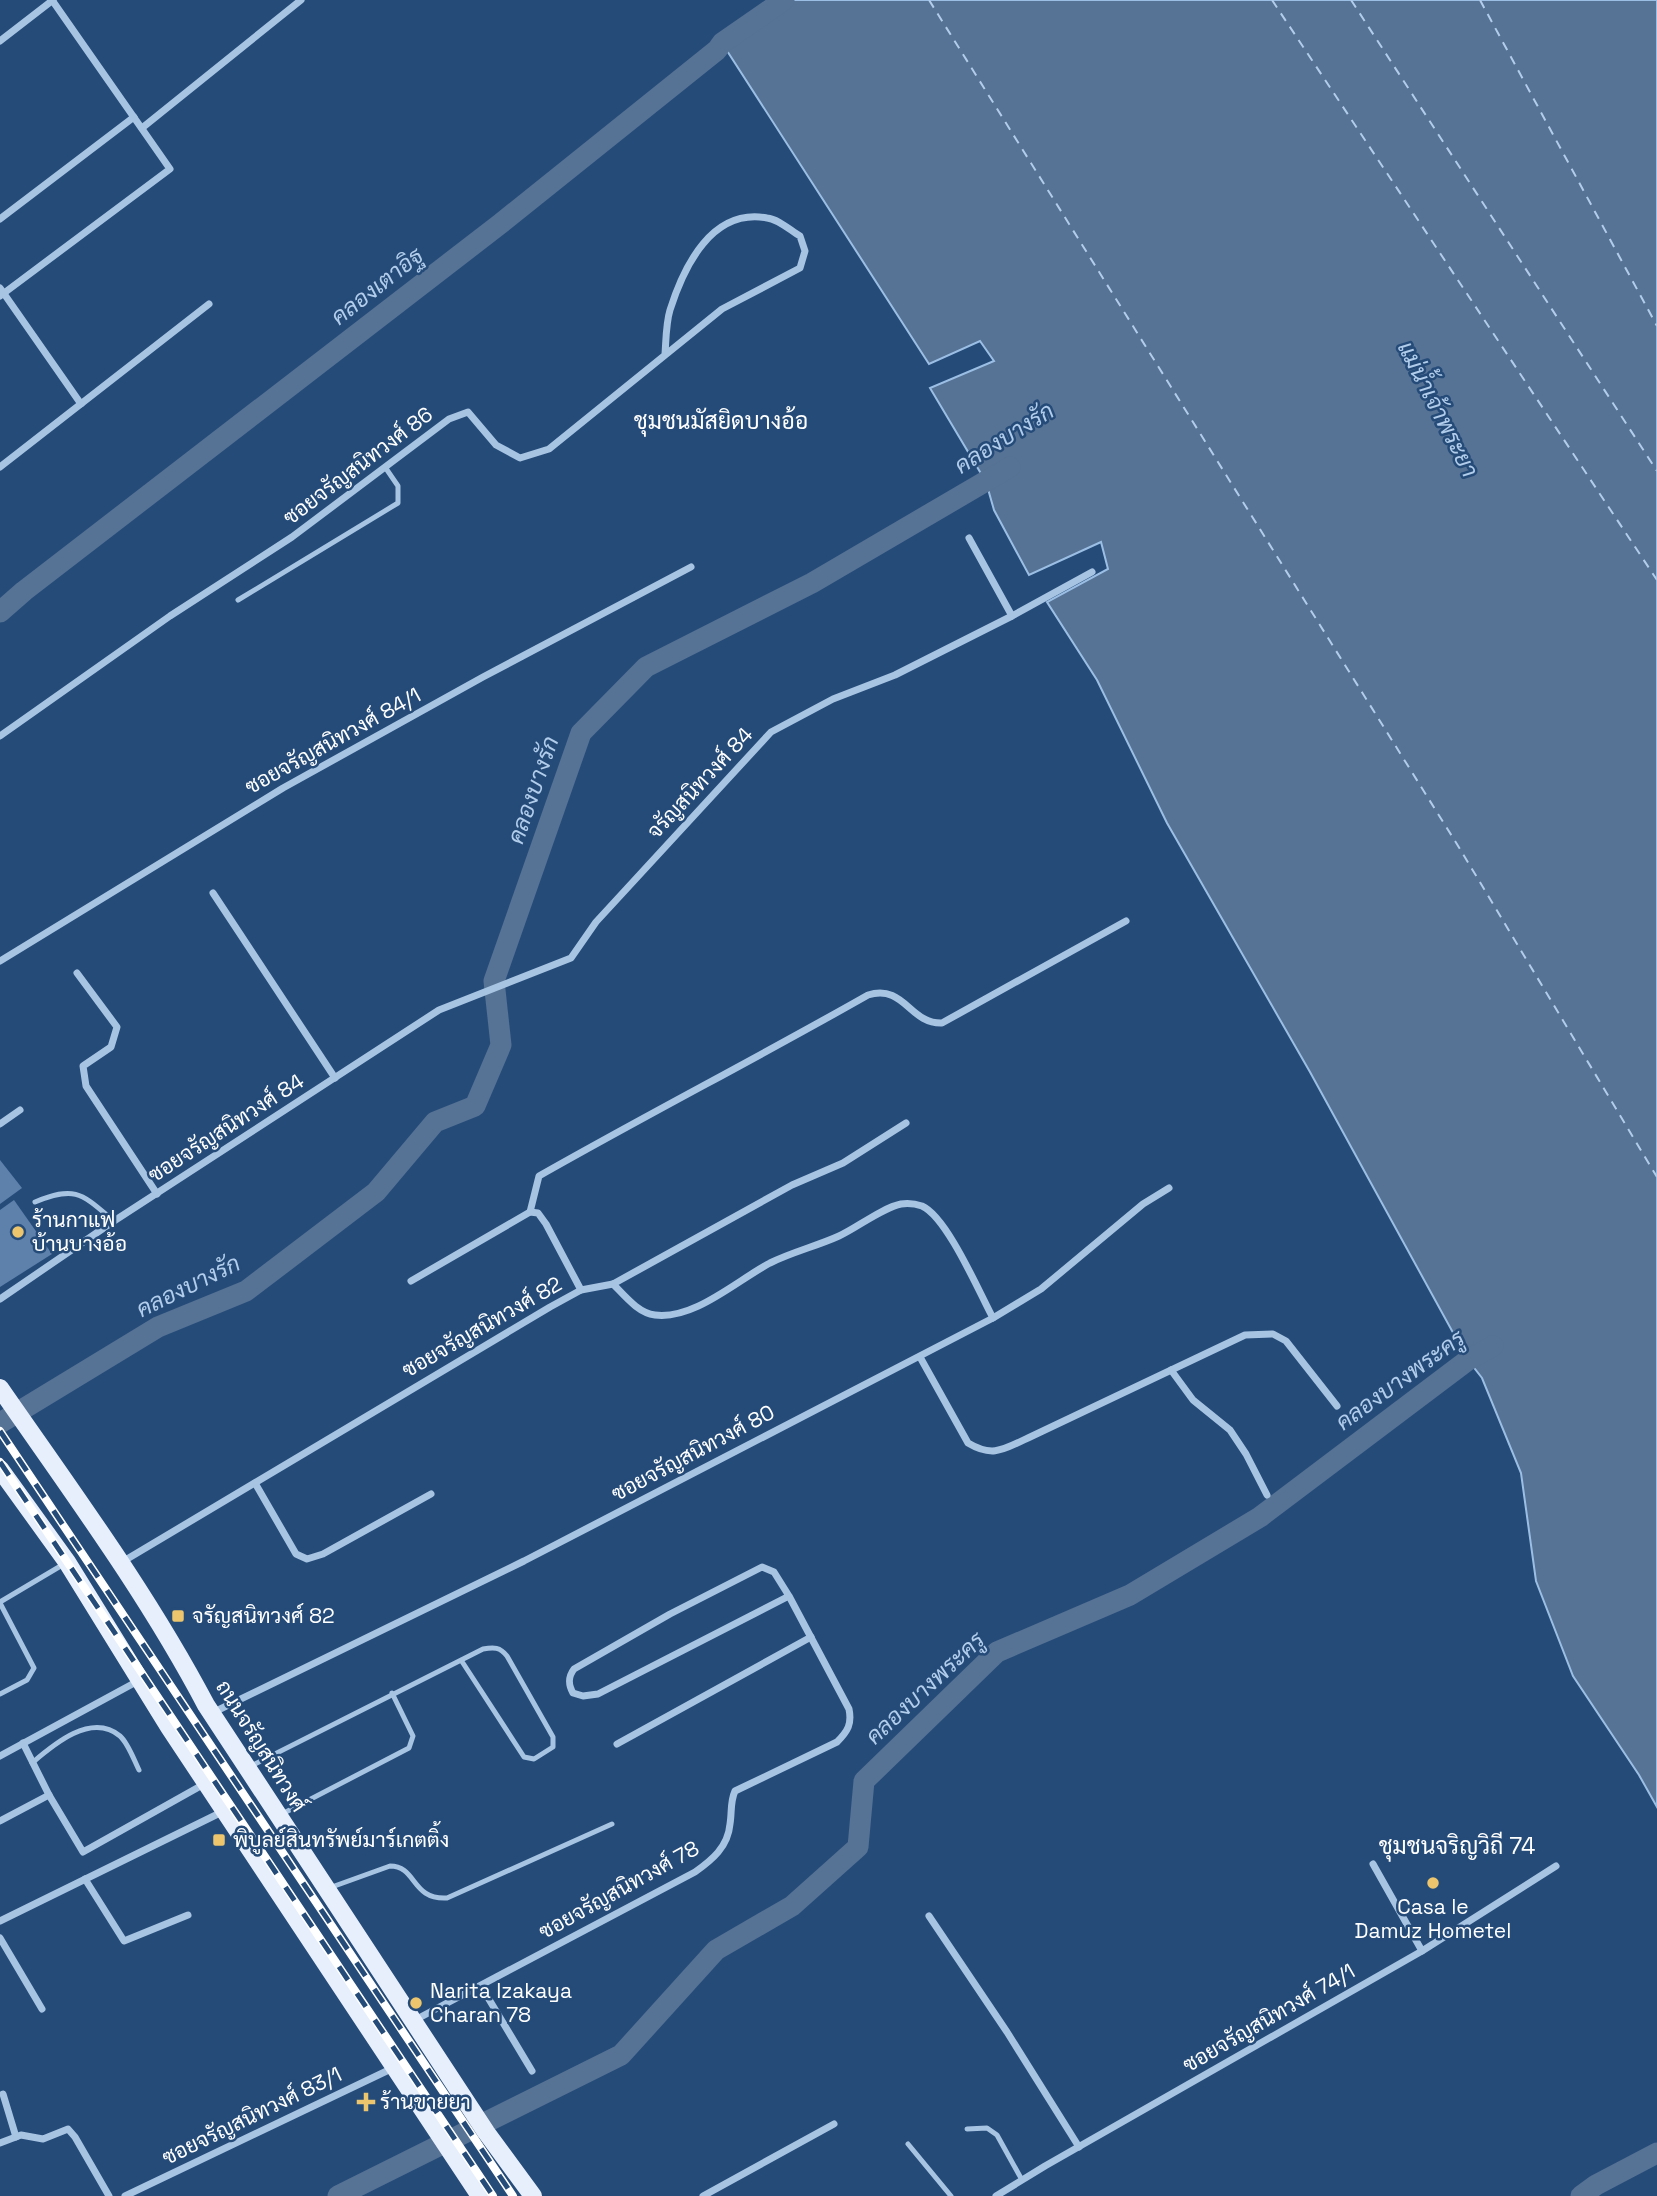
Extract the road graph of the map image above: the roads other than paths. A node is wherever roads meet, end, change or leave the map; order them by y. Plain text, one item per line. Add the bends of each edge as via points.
1 (53, 0) edge
2 (301, 0) edge
3 (0, 41) edge
4 (134, 117) junction
5 (142, 128) junction
6 (0, 219) edge
7 (1, 292) edge
8 (208, 304) dead end
9 (665, 354) junction
10 (81, 404) junction
11 (0, 467) edge
12 (385, 467) junction
13 (969, 538) dead end
14 (691, 567) dead end
15 (1092, 572) dead end
16 (238, 600) dead end
17 (1012, 616) junction
18 (0, 737) edge
19 (213, 893) dead end
20 (1126, 921) dead end
21 (0, 961) edge
22 (77, 972) dead end
23 (476, 995) joint
24 (335, 1077) junction
25 (20, 1110) dead end
26 (906, 1123) dead end
27 (0, 1124) edge
28 (1169, 1188) dead end
29 (157, 1194) junction
30 (35, 1202) dead end
31 (530, 1212) junction
32 (114, 1221) junction
33 (411, 1281) dead end
34 (613, 1284) junction
35 (580, 1290) junction
36 (0, 1299) edge
37 (993, 1318) junction
38 (920, 1357) junction
39 (1171, 1370) junction
40 (0, 1389) edge
41 (1338, 1406) dead end
42 (0, 1469) edge
43 (255, 1483) junction
44 (6, 1491) edge
45 (431, 1494) dead end
46 (1268, 1495) dead end
47 (67, 1562) junction
48 (122, 1562) junction
49 (789, 1596) junction
50 (0, 1603) edge
51 (811, 1637) junction
52 (461, 1660) junction
53 (142, 1679) junction
54 (392, 1693) junction
55 (0, 1694) edge
56 (211, 1713) junction
57 (23, 1743) junction
58 (617, 1744) dead end
59 (0, 1756) edge
60 (32, 1763) junction
61 (248, 1768) junction
62 (139, 1769) dead end
63 (206, 1782) junction
64 (49, 1795) junction
65 (225, 1811) junction
66 (278, 1816) junction
67 (0, 1821) edge
68 (612, 1824) dead end
69 (1373, 1864) dead end
70 (1556, 1866) dead end
71 (85, 1879) junction
72 (326, 1889) junction
73 (188, 1915) dead end
74 (929, 1916) dead end
75 (0, 1921) edge
76 (0, 1938) edge
77 (1422, 1951) junction
78 (481, 1986) junction
79 (42, 2008) dead end
80 (412, 2021) junction
81 (394, 2067) junction
82 (533, 2071) dead end
83 (3, 2094) dead end
84 (834, 2124) dead end
85 (967, 2129) dead end
86 (16, 2137) junction
87 (0, 2143) edge
88 (908, 2144) dead end
89 (1079, 2147) junction
90 (1022, 2180) junction
91 (109, 2196) edge
92 (125, 2196) edge
93 (480, 2196) edge
94 (533, 2196) edge
95 (703, 2196) edge
96 (951, 2196) edge
97 (996, 2196) edge

1 - 3 street
1 - 4 street
2 - 5 street
4 - 5 street
4 - 6 street
5 - 7 street via 170,169
7 - 10 street
8 - 10 street
9 - 9 street, ซอยจรัญสนิทวงศ์ 86 via 722,309 800,268 805,251 800,236 769,218 744,217 713,231 688,263 669,313
9 - 12 street, ซอยจรัญสนิทวงศ์ 86 via 549,449 520,458 496,445 468,412 449,419
10 - 11 street
12 - 16 lane via 398,486 398,503
12 - 18 street, ซอยจรัญสนิทวงศ์ 86 via 292,537 170,616
13 - 17 street
14 - 21 street, ซอยจรัญสนิทวงศ์ 84/1 via 283,788
15 - 17 street, จรัญสนิทวงศ์ 84
17 - 23 street, จรัญสนิทวงศ์ 84 via 771,732 596,922 571,958
19 - 24 street
20 - 31 street via 942,1023 921,1017 891,993 869,995 538,1176
22 - 29 street via 117,1027 111,1047 83,1066 86,1086
23 - 24 street, ซอยจรัญสนิทวงศ์ 84 via 439,1010
24 - 29 street, ซอยจรัญสนิทวงศ์ 84
25 - 27 street
26 - 34 street, ซอยจรัญสนิทวงศ์ 82 via 843,1163 792,1185
28 - 37 street, ซอยจรัญสนิทวงศ์ 80 via 1143,1204 1041,1289
29 - 32 street, ซอยจรัญสนิทวงศ์ 84
30 - 32 lane via 59,1192 78,1194
31 - 33 street
31 - 35 street via 538,1213 546,1224
32 - 36 street, ซอยจรัญสนิทวงศ์ 84
34 - 35 street, ซอยจรัญสนิทวงศ์ 82
34 - 37 street via 635,1306 652,1315 675,1316 771,1262 839,1236 900,1204 912,1203 936,1216 946,1230
35 - 43 street, ซอยจรัญสนิทวงศ์ 82
37 - 38 street, ซอยจรัญสนิทวงศ์ 80
38 - 39 street via 968,1443 990,1452
38 - 56 street, ซอยจรัญสนิทวงศ์ 80 via 524,1561
39 - 41 street via 1245,1335 1273,1334 1294,1348
39 - 46 street via 1193,1400 1230,1430
40 - 48 main road, ถนนจรัญสนิทวงศ์
42 - 44 main road
43 - 45 street via 296,1554 307,1559
43 - 48 street, ซอยจรัญสนิทวงศ์ 82
44 - 47 main road
47 - 50 lane
47 - 53 main road
48 - 56 main road, ถนนจรัญสนิทวงศ์
49 - 49 street, ซอยจรัญสนิทวงศ์ 78 via 774,1572 757,1569 574,1669 569,1685 573,1693 598,1694
49 - 51 street, ซอยจรัญสนิทวงศ์ 78
50 - 55 lane via 34,1666 27,1680
51 - 58 street
51 - 78 street, ซอยจรัญสนิทวงศ์ 78 via 849,1709 851,1719 844,1735 735,1791 725,1842 715,1858 695,1872
52 - 52 lane via 524,1757 534,1759 554,1747 553,1737 502,1650 483,1649
52 - 54 lane
53 - 57 street
53 - 63 main road
54 - 61 lane
54 - 66 lane via 413,1736 409,1748
56 - 61 main road, ถนนจรัญสนิทวงศ์
57 - 59 street
57 - 60 street
60 - 62 lane via 57,1742 90,1727 121,1737
60 - 64 street
61 - 66 main road, ถนนจรัญสนิทวงศ์
63 - 64 street via 83,1852
63 - 65 main road
64 - 67 street
65 - 71 street
65 - 81 main road
66 - 72 main road, ถนนจรัญสนิทวงศ์
68 - 72 lane via 447,1898 429,1896 397,1866
69 - 77 street
70 - 77 street, ซอยจรัญสนิทวงศ์ 74/1
71 - 73 street via 124,1941
71 - 75 street
72 - 80 main road, ถนนจรัญสนิทวงศ์
74 - 89 street
76 - 79 street
77 - 89 street, ซอยจรัญสนิทวงศ์ 74/1
78 - 80 street, ซอยจรัญสนิทวงศ์ 78
78 - 82 street
80 - 94 main road, ถนนจรัญสนิทวงศ์
81 - 92 street, ซอยจรัญสนิทวงศ์ 83/1
81 - 93 main road
83 - 86 street
84 - 95 street
85 - 90 lane via 987,2128 997,2135
86 - 87 street
86 - 91 street via 43,2138 68,2129
88 - 96 lane
89 - 90 street, ซอยจรัญสนิทวงศ์ 74/1
90 - 97 street, ซอยจรัญสนิทวงศ์ 74/1

